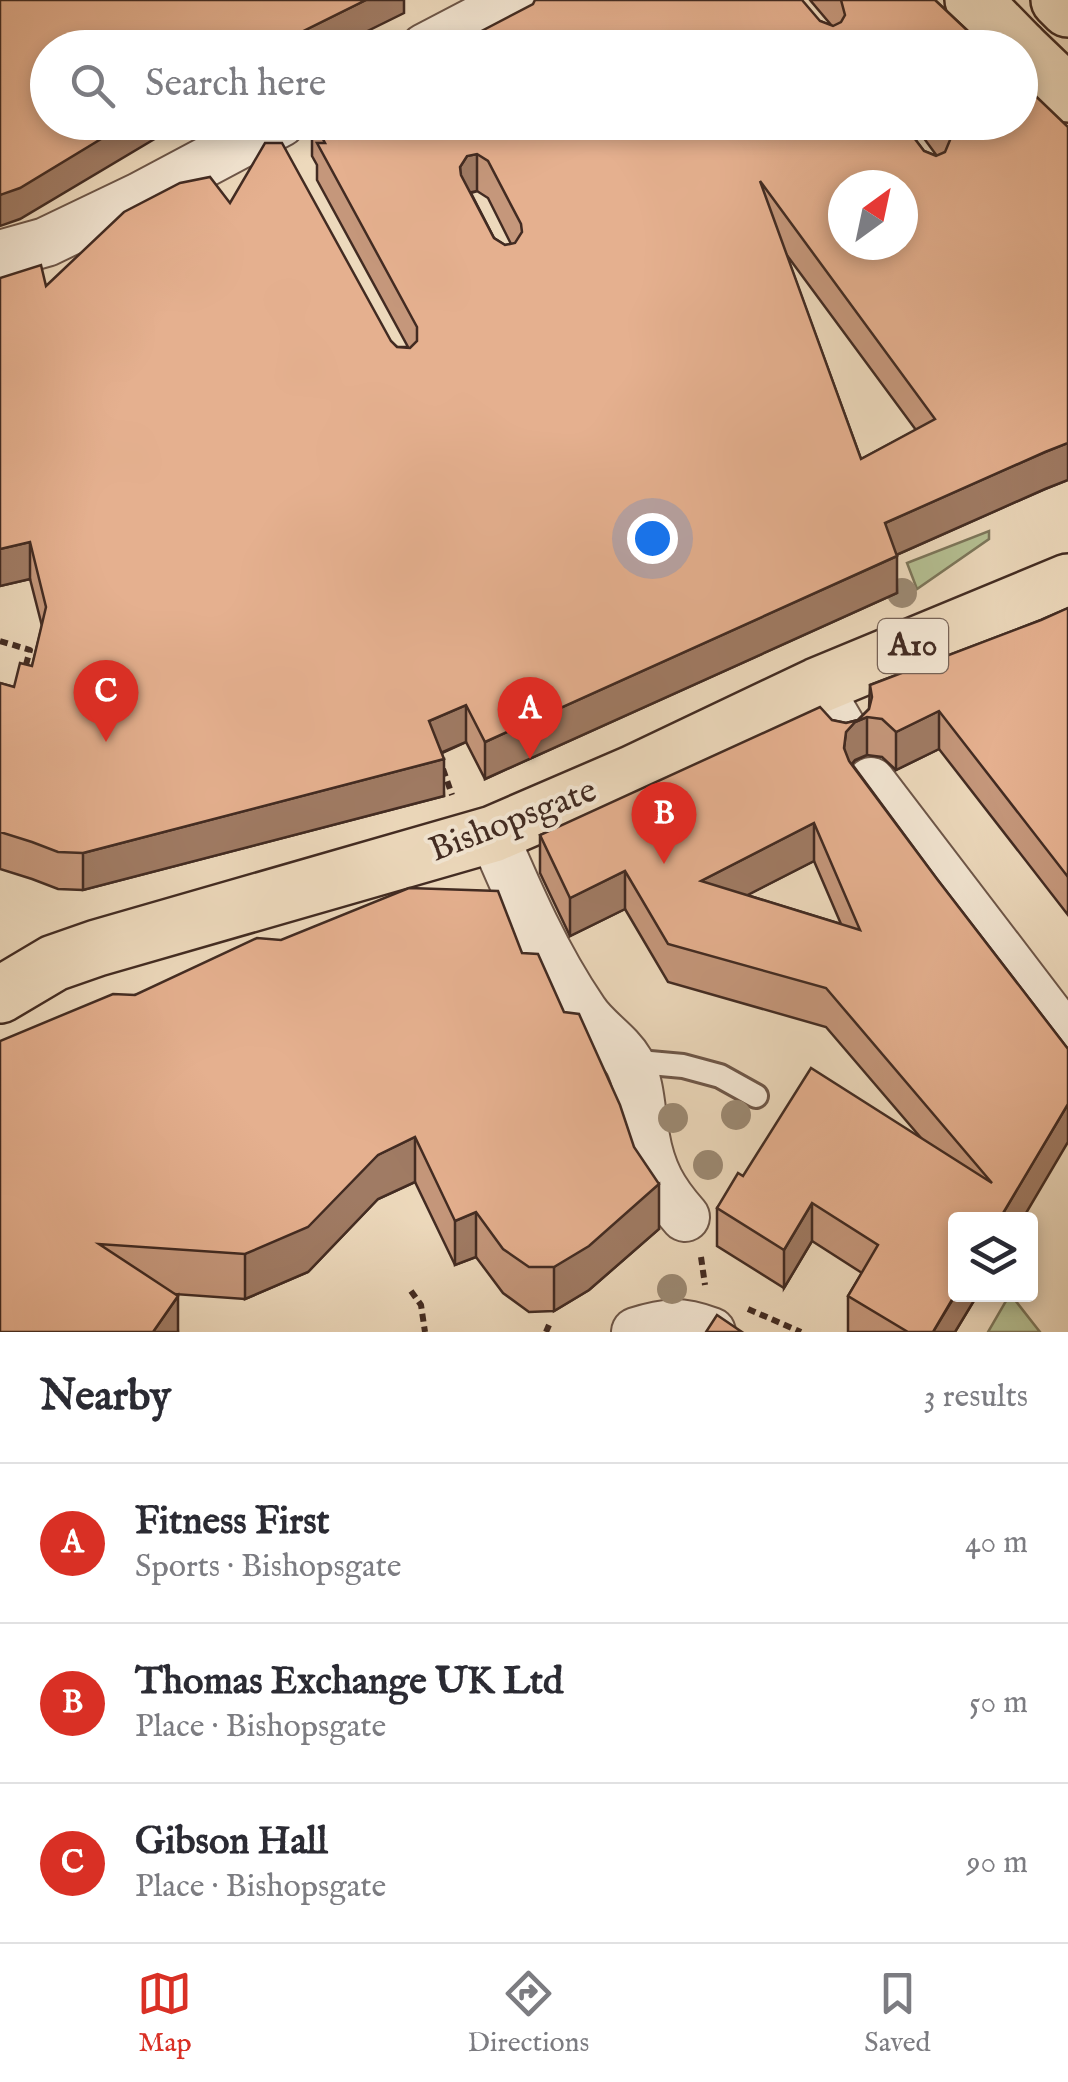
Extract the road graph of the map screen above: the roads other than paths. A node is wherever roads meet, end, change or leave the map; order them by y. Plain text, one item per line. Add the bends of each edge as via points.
1 (517, 0) edge
2 (973, 0) edge
3 (1059, 0) edge
4 (1068, 9) edge
5 (440, 26) edge
6 (1002, 30) edge
7 (1038, 65) edge
8 (1068, 94) edge
9 (261, 140) edge
10 (0, 255) edge
11 (1068, 582) edge
12 (816, 686) junction
13 (845, 734) edge
14 (872, 782) dead end
15 (494, 834) junction
16 (8, 976) edge
17 (1068, 1040) edge
18 (600, 1050) junction
19 (756, 1096) dead end
20 (685, 1216) road end
21 (710, 1331) edge
22 (636, 1332) edge

1 - 5 street
2 - 6 main road
3 - 4 main road
7 - 8 main road
9 - 10 street via 46,242
11 - 12 main road, Bishopsgate / A10
12 - 13 street
12 - 15 main road, Bishopsgate / A10
14 - 17 street
15 - 16 main road, Bishopsgate / A10
15 - 18 street
18 - 19 lane via 720,1076
18 - 20 street via 641,1100 653,1171
21 - 22 street via 663,1324

